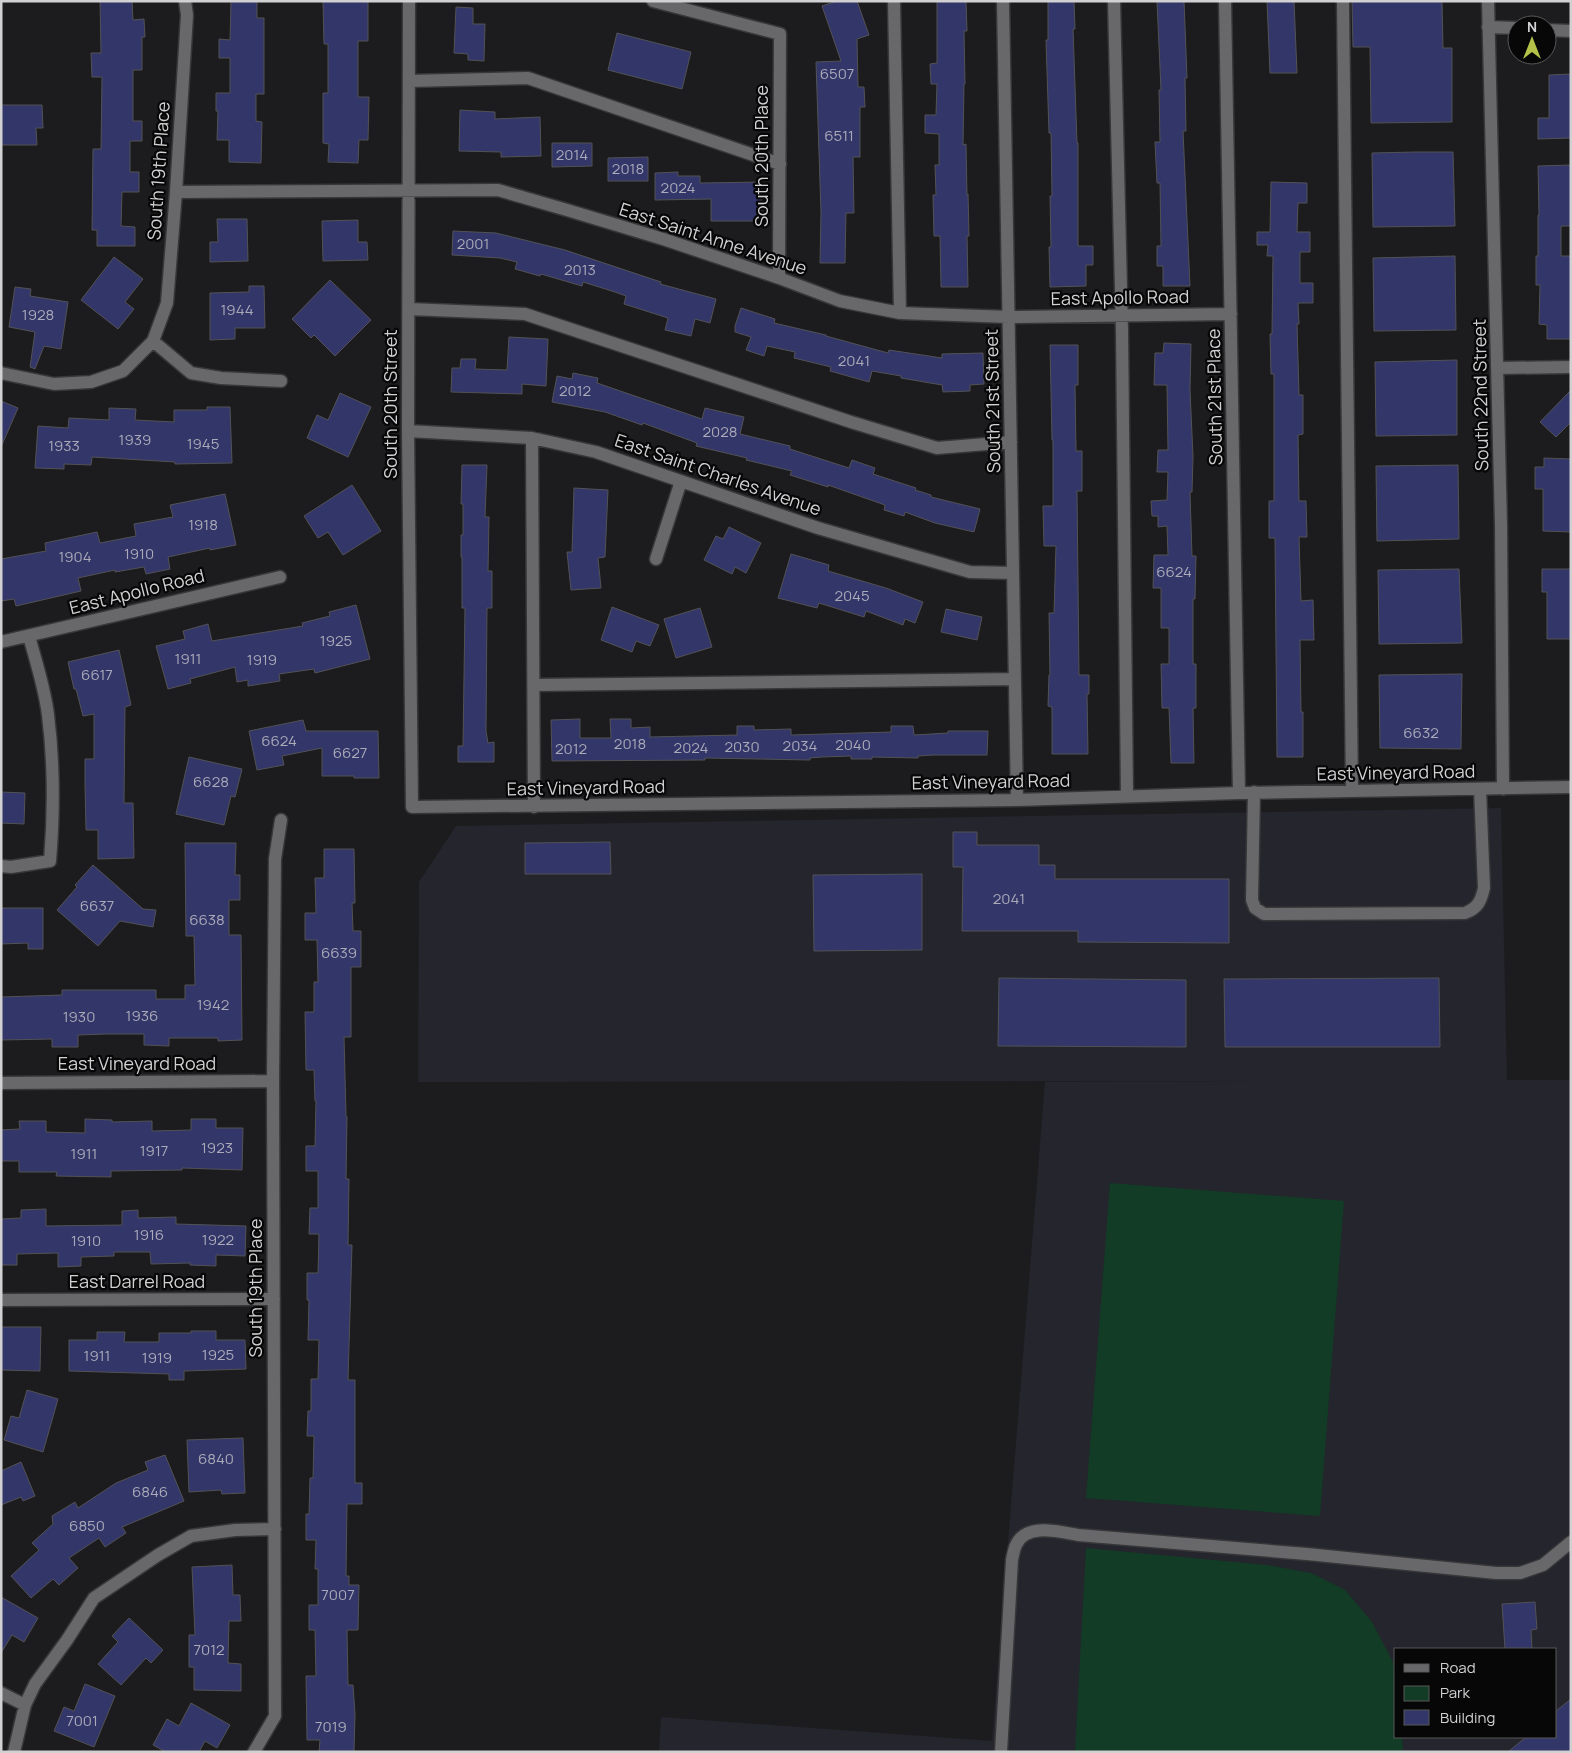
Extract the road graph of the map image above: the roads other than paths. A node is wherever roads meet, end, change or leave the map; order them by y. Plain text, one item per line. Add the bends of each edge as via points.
1 (185, 1) edge
2 (409, 1) edge
3 (653, 1) edge
4 (894, 1) edge
5 (1004, 1) edge
6 (1114, 1) edge
7 (1225, 1) edge
8 (1343, 1) edge
9 (1488, 1) edge
10 (1488, 27) junction
11 (1507, 28) edge
12 (1557, 30) edge
13 (1571, 31) edge
14 (409, 80) junction
15 (780, 164) junction
16 (408, 190) junction
17 (176, 192) junction
18 (779, 278) junction
19 (409, 309) junction
20 (900, 313) junction
21 (1231, 314) junction
22 (1121, 315) junction
23 (1009, 317) junction
24 (153, 341) junction
25 (1571, 367) edge
26 (1498, 368) junction
27 (1, 373) edge
28 (281, 380) dead end
29 (408, 431) junction
30 (532, 438) junction
31 (1011, 442) junction
32 (681, 481) junction
33 (656, 559) dead end
34 (1013, 573) junction
35 (280, 576) dead end
36 (29, 636) junction
37 (1, 642) edge
38 (1015, 679) junction
39 (534, 685) junction
40 (1571, 787) edge
41 (1480, 789) junction
42 (1503, 789) junction
43 (1352, 791) junction
44 (1254, 792) junction
45 (1240, 793) junction
46 (1127, 796) junction
47 (1017, 800) junction
48 (534, 807) junction
49 (412, 808) joint
50 (281, 820) dead end
51 (1, 866) edge
52 (273, 1081) junction
53 (1, 1082) edge
54 (274, 1299) junction
55 (1, 1300) edge
56 (274, 1529) junction
57 (1571, 1542) edge
58 (1, 1693) edge
59 (25, 1705) junction
60 (14, 1752) edge
61 (254, 1752) edge
62 (1001, 1752) edge

1 - 17 street, South 19th Place via 187,15
2 - 14 street, South 20th Street
3 - 15 street, South 20th Place via 780,34
4 - 20 street
5 - 23 street, South 21st Street
6 - 22 street
7 - 21 street, South 21st Place
8 - 43 street
9 - 10 street, South 22nd Street
10 - 11 street
10 - 26 street, South 22nd Street
12 - 13 street
14 - 15 street via 528,78
14 - 16 street, South 20th Street
15 - 18 street, South 20th Place
16 - 17 street, East Saint Anne Avenue
16 - 18 street, East Saint Anne Avenue via 498,190
16 - 19 street, South 20th Street
17 - 24 street, South 19th Place via 167,303
18 - 20 street, East Saint Anne Avenue via 840,301
19 - 29 street, South 20th Street
19 - 31 street via 525,314 937,448
20 - 23 street, East Saint Anne Avenue
21 - 22 street, East Apollo Road
21 - 45 street, South 21st Place
22 - 23 street, East Apollo Road
22 - 46 street
23 - 31 street, South 21st Street
24 - 27 street via 123,371 91,382 54,384
24 - 28 street via 191,373 221,378
25 - 26 street
26 - 42 street, South 22nd Street
29 - 30 street, East Saint Charles Avenue
29 - 49 street, South 20th Street
30 - 32 street, East Saint Charles Avenue via 596,452
30 - 39 street
31 - 34 street, South 21st Street
32 - 33 street
32 - 34 street, East Saint Charles Avenue via 818,528 970,572
34 - 38 street, South 21st Street
35 - 36 street, East Apollo Road
36 - 37 street, East Apollo Road
36 - 51 street via 48,714 52,779 50,861
38 - 39 street
38 - 47 street, South 21st Street
39 - 48 street
40 - 42 street, East Vineyard Road
41 - 42 street, East Vineyard Road
41 - 43 street, East Vineyard Road
41 - 44 street via 1484,888 1481,901 1465,913 1264,914 1255,908 1252,900
43 - 44 street, East Vineyard Road
44 - 45 street, East Vineyard Road
45 - 46 street, East Vineyard Road
46 - 47 street, East Vineyard Road
47 - 48 street, East Vineyard Road
48 - 49 street, East Vineyard Road
50 - 52 street, South 19th Place via 274,859
52 - 53 street, East Vineyard Road
52 - 54 street, South 19th Place
54 - 55 street, East Darrel Road
54 - 56 street, South 19th Place
56 - 59 street via 191,1536 94,1598 35,1684
56 - 61 street, South 19th Place via 274,1716
57 - 62 street via 1543,1565 1520,1573 1496,1573 1046,1530 1025,1534 1016,1543 1012,1560
58 - 59 street
59 - 60 street

